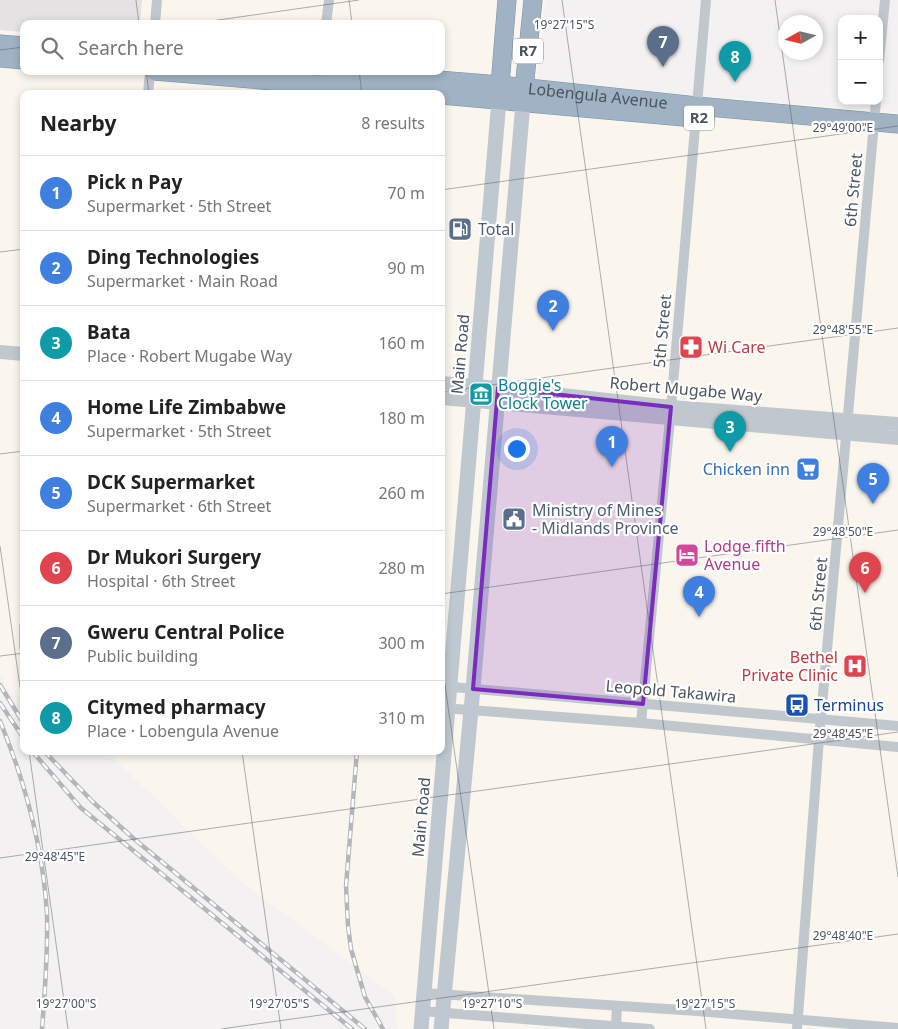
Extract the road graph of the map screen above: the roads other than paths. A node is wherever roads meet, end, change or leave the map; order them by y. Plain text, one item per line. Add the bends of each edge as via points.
1 (157, 0) edge
2 (329, 0) edge
3 (507, 0) edge
4 (533, 0) edge
5 (706, 0) edge
6 (885, 0) edge
7 (155, 20) edge
8 (326, 20) edge
9 (0, 44) edge
10 (20, 46) edge
11 (0, 58) edge
12 (20, 60) edge
13 (879, 60) edge
14 (150, 75) edge
15 (229, 75) edge
16 (322, 80) edge
17 (148, 90) edge
18 (398, 90) edge
19 (500, 93) junction
20 (445, 95) edge
21 (524, 95) junction
22 (876, 105) edge
23 (696, 112) junction
24 (898, 124) edge
25 (874, 127) junction
26 (898, 135) edge
27 (0, 352) edge
28 (20, 354) edge
29 (445, 384) edge
30 (498, 388) junction
31 (474, 394) junction
32 (445, 398) edge
33 (497, 403) junction
34 (670, 413) junction
35 (898, 424) edge
36 (847, 427) junction
37 (898, 438) edge
38 (446, 687) edge
39 (473, 688) junction
40 (643, 704) junction
41 (445, 708) edge
42 (471, 710) junction
43 (822, 720) junction
44 (641, 723) junction
45 (898, 726) edge
46 (820, 739) junction
47 (898, 747) edge
48 (441, 755) edge
49 (435, 863) junction
50 (456, 867) junction
51 (423, 993) junction
52 (444, 994) junction
53 (617, 1006) junction
54 (422, 1011) junction
55 (442, 1022) edge
56 (797, 1024) edge
57 (616, 1026) junction
58 (898, 1028) edge
59 (420, 1029) edge
60 (650, 1029) edge

1 - 7 street
2 - 8 street
3 - 19 highway, R7
4 - 21 highway, R7
5 - 23 street, 5th Street
6 - 13 street
9 - 10 highway
11 - 12 highway
14 - 17 street
15 - 16 highway, Lobengula Avenue / R2
16 - 18 highway, Lobengula Avenue / R2
16 - 19 highway, Lobengula Avenue / R2
19 - 20 highway, Lobengula Avenue / R2
19 - 21 highway, Lobengula Avenue / R2
19 - 31 main road, Main Road
21 - 23 highway, Lobengula Avenue / R2
21 - 30 main road
22 - 25 street, 6th Street
23 - 25 highway, Lobengula Avenue / R2
23 - 34 street, 5th Street
24 - 25 highway, Lobengula Avenue / R2
25 - 26 highway, Lobengula Avenue / R2
25 - 36 street, 6th Street
27 - 28 street
29 - 31 street, Robert Mugabe Way
30 - 31 street, Robert Mugabe Way
30 - 33 main road
30 - 34 street, Robert Mugabe Way
31 - 32 street, Robert Mugabe Way
31 - 33 street, Robert Mugabe Way
31 - 38 main road, Main Road
33 - 34 street, Robert Mugabe Way
33 - 39 main road
34 - 36 street, Robert Mugabe Way
34 - 40 street, 5th Street
35 - 36 street, Robert Mugabe Way
36 - 37 street, Robert Mugabe Way
36 - 43 street, 6th Street
38 - 39 street, Leopold Takawira
39 - 40 street, Leopold Takawira
39 - 42 main road
40 - 43 street, Leopold Takawira
40 - 44 street, 5th Street
41 - 42 street
42 - 44 street
42 - 50 main road
43 - 45 street, Leopold Takawira
43 - 46 street, 6th Street
44 - 46 street
46 - 47 street
46 - 56 street, 6th Street
48 - 49 main road, Main Road
49 - 50 main road
49 - 51 main road, Main Road
50 - 52 main road
51 - 52 street
51 - 54 main road, Main Road
52 - 53 street
52 - 55 main road
53 - 56 street via 697,1011
53 - 57 street
54 - 55 street
54 - 59 main road, Main Road
55 - 57 street
56 - 58 street
57 - 60 street

